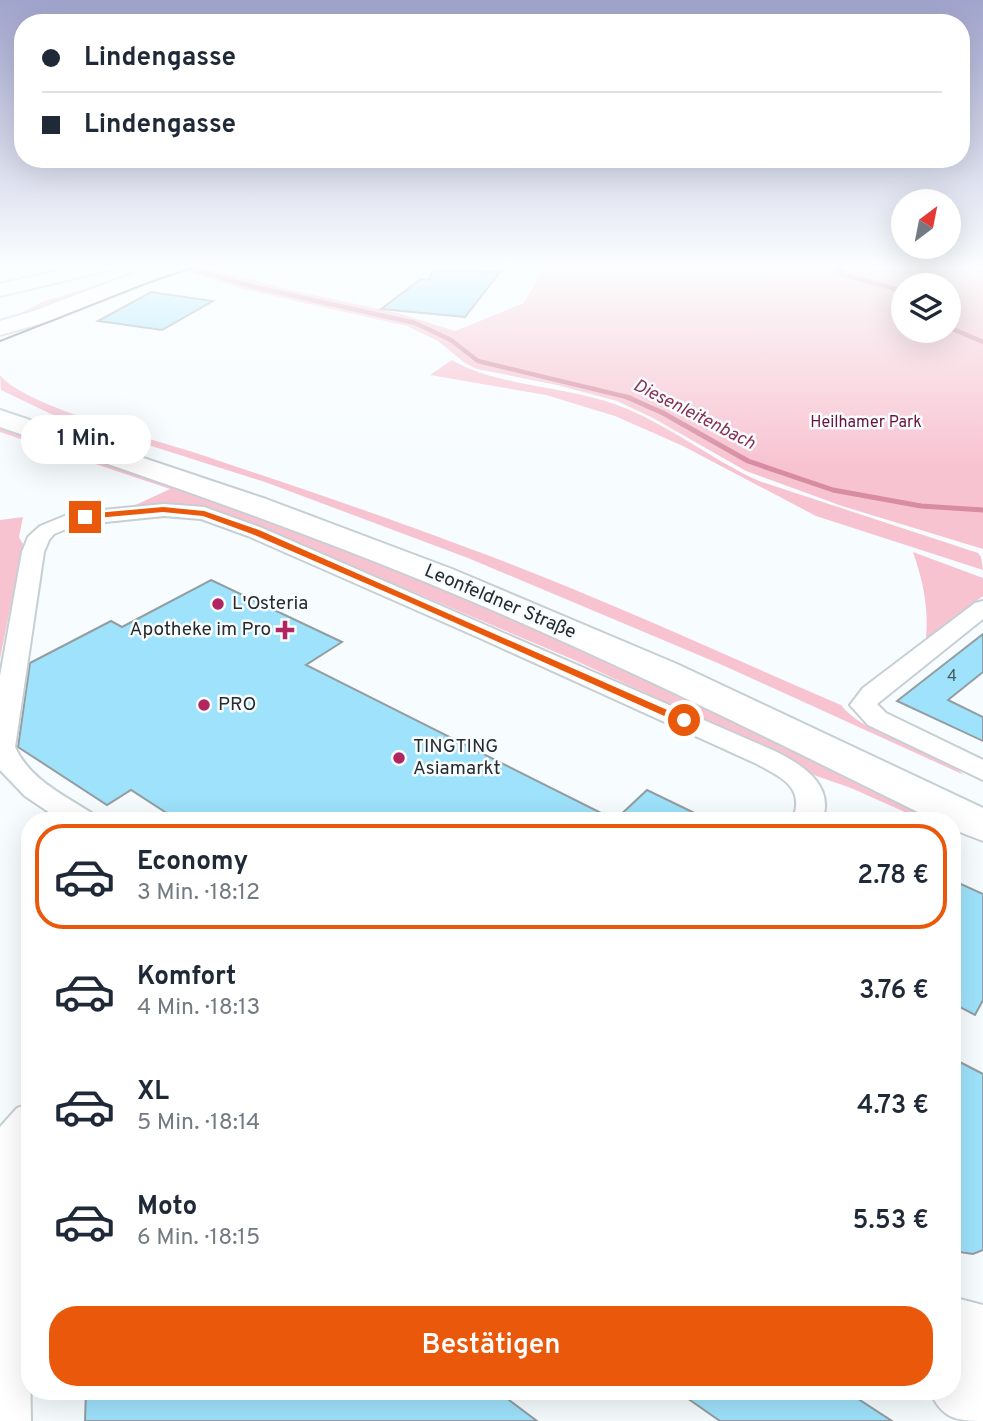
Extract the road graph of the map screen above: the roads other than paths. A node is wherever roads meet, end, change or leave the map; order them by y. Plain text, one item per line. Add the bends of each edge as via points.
1 (0, 401) edge
2 (0, 418) edge
3 (983, 608) edge
4 (983, 771) edge
5 (983, 798) edge
6 (70, 812) edge
7 (811, 812) edge
8 (954, 812) edge
9 (961, 815) edge
10 (983, 826) edge
11 (21, 1130) edge
12 (961, 1321) edge
13 (983, 1327) edge
14 (961, 1351) edge
15 (983, 1370) edge
16 (961, 1395) edge
17 (946, 1400) edge
18 (983, 1411) edge
19 (8, 1421) edge
20 (962, 1421) edge

1 - 5 main road, Leonfeldner Straße via 427,551 678,657
2 - 8 main road, Leonfeldner Straße via 255,505 440,576 664,673
3 - 4 street via 872,693 863,705 877,719
6 - 7 street via 20,779 6,763 1,747 33,552 47,530 72,519 180,509 256,532 767,758 804,781 812,798
9 - 10 main road, Leonfeldner Straße
11 - 19 street via 12,1141 7,1168
12 - 13 street
14 - 15 street
16 - 18 street
17 - 20 street

